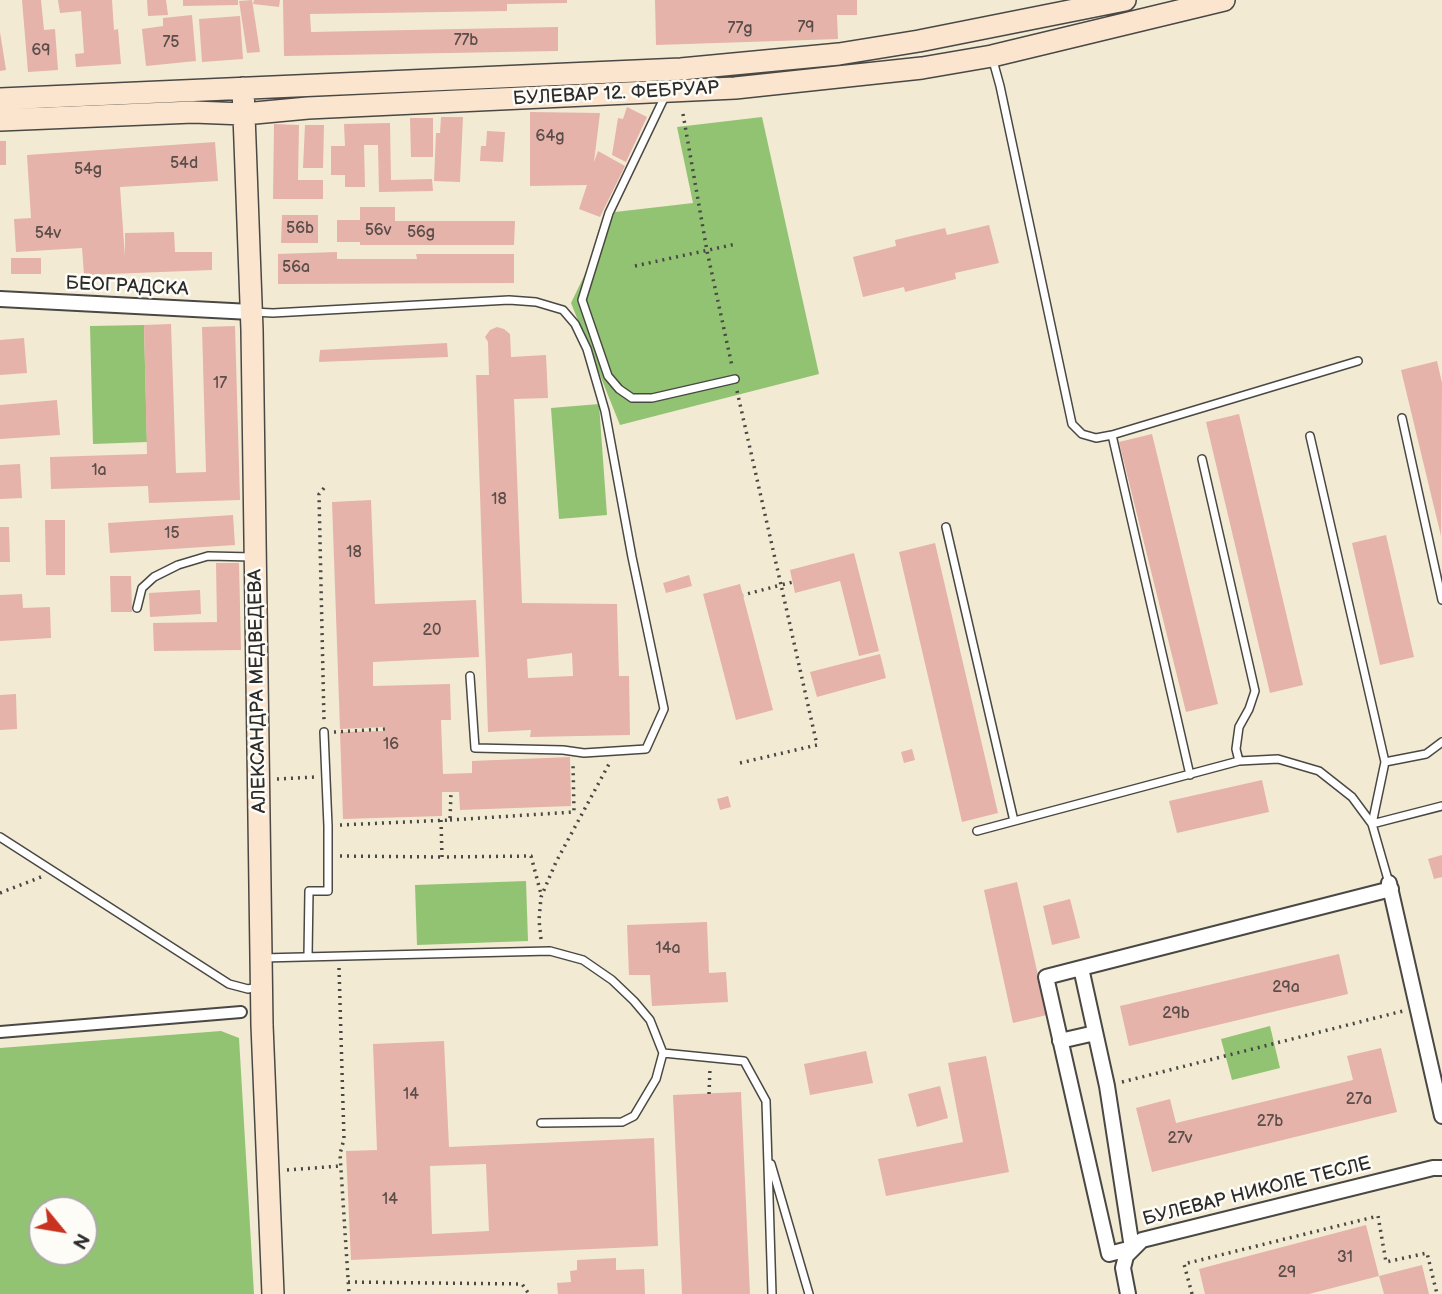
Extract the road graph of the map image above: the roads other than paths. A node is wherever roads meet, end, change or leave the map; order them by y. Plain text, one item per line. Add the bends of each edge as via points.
1 (1125, 0) edge
2 (1224, 0) edge
3 (1101, 3) edge
4 (1104, 30) junction
5 (992, 56) junction
6 (243, 88) junction
7 (667, 91) junction
8 (0, 99) edge
9 (244, 114) junction
10 (0, 120) edge
11 (0, 299) edge
12 (251, 312) junction
13 (1358, 361) dead end
14 (735, 379) road end
15 (1402, 418) dead end
16 (1112, 435) junction
17 (1310, 436) dead end
18 (1202, 459) dead end
19 (946, 527) dead end
20 (256, 557) junction
21 (1442, 600) edge
22 (137, 608) dead end
23 (470, 676) dead end
24 (324, 733) road end
25 (1442, 742) edge
26 (1239, 761) junction
27 (1385, 762) junction
28 (1190, 775) junction
29 (1442, 806) edge
30 (1014, 821) junction
31 (1372, 824) junction
32 (977, 831) dead end
33 (0, 837) edge
34 (1390, 886) junction
35 (308, 956) junction
36 (261, 958) junction
37 (1081, 968) junction
38 (262, 986) junction
39 (241, 1012) dead end
40 (0, 1032) edge
41 (1095, 1033) junction
42 (1060, 1041) junction
43 (663, 1053) junction
44 (1442, 1116) edge
45 (541, 1123) dead end
46 (768, 1154) junction
47 (1442, 1168) edge
48 (1132, 1248) junction
49 (273, 1294) edge
50 (772, 1294) edge
51 (809, 1294) edge
52 (1128, 1294) edge

1 - 3 main road, БУЛЕВАР 12. ФЕБРУАР
2 - 4 main road, БУЛЕВАР 12. ФЕБРУАР
3 - 4 street
3 - 6 main road, БУЛЕВАР 12. ФЕБРУАР via 839,54 681,69
4 - 5 main road, БУЛЕВАР 12. ФЕБРУАР
5 - 7 main road, БУЛЕВАР 12. ФЕБРУАР via 845,77
5 - 16 lane via 1072,424 1082,435
6 - 8 main road, БУЛЕВАР 12. ФЕБРУАР
6 - 9 main road, АЛЕКСАНДРА МЕДВЕДЕВА
7 - 9 main road, БУЛЕВАР 12. ФЕБРУАР
7 - 14 lane via 609,213 582,300 608,376 632,398 652,398
9 - 10 main road, БУЛЕВАР 12. ФЕБРУАР
9 - 12 main road, АЛЕКСАНДРА МЕДВЕДЕВА
11 - 12 street, БЕОГРАДСКА
12 - 20 main road, АЛЕКСАНДРА МЕДВЕДЕВА
12 - 23 lane via 509,300 563,310 575,324 606,411 664,709 646,749 475,748
13 - 16 lane
15 - 21 lane
16 - 28 lane
17 - 27 lane
18 - 26 lane via 1255,691 1239,727
19 - 30 lane
20 - 22 lane via 208,556 178,565 142,588
20 - 36 main road, АЛЕКСАНДРА МЕДВЕДЕВА
24 - 35 lane via 328,891 309,891
25 - 27 lane via 1426,754
26 - 28 lane
26 - 31 lane via 1278,759 1319,771 1352,797
27 - 31 lane
28 - 30 lane
29 - 31 lane
30 - 32 lane
31 - 34 lane
33 - 38 lane via 229,984 248,989
34 - 37 street
34 - 44 street
35 - 36 lane
35 - 43 lane via 550,951 583,960 612,980 650,1020
36 - 38 main road, АЛЕКСАНДРА МЕДВЕДЕВА
37 - 41 street
37 - 42 street via 1046,977
38 - 49 main road, АЛЕКСАНДРА МЕДВЕДЕВА
39 - 40 street
41 - 42 street
41 - 48 street
42 - 48 street via 1109,1254
43 - 45 lane via 656,1079 634,1116 622,1122
43 - 46 lane via 744,1061 766,1101
46 - 50 lane
46 - 51 lane
47 - 48 street, БУЛЕВАР НИКОЛЕ ТЕСЛЕ via 1147,1239
48 - 52 street, БУЛЕВАР НИКОЛЕ ТЕСЛЕ via 1123,1268

